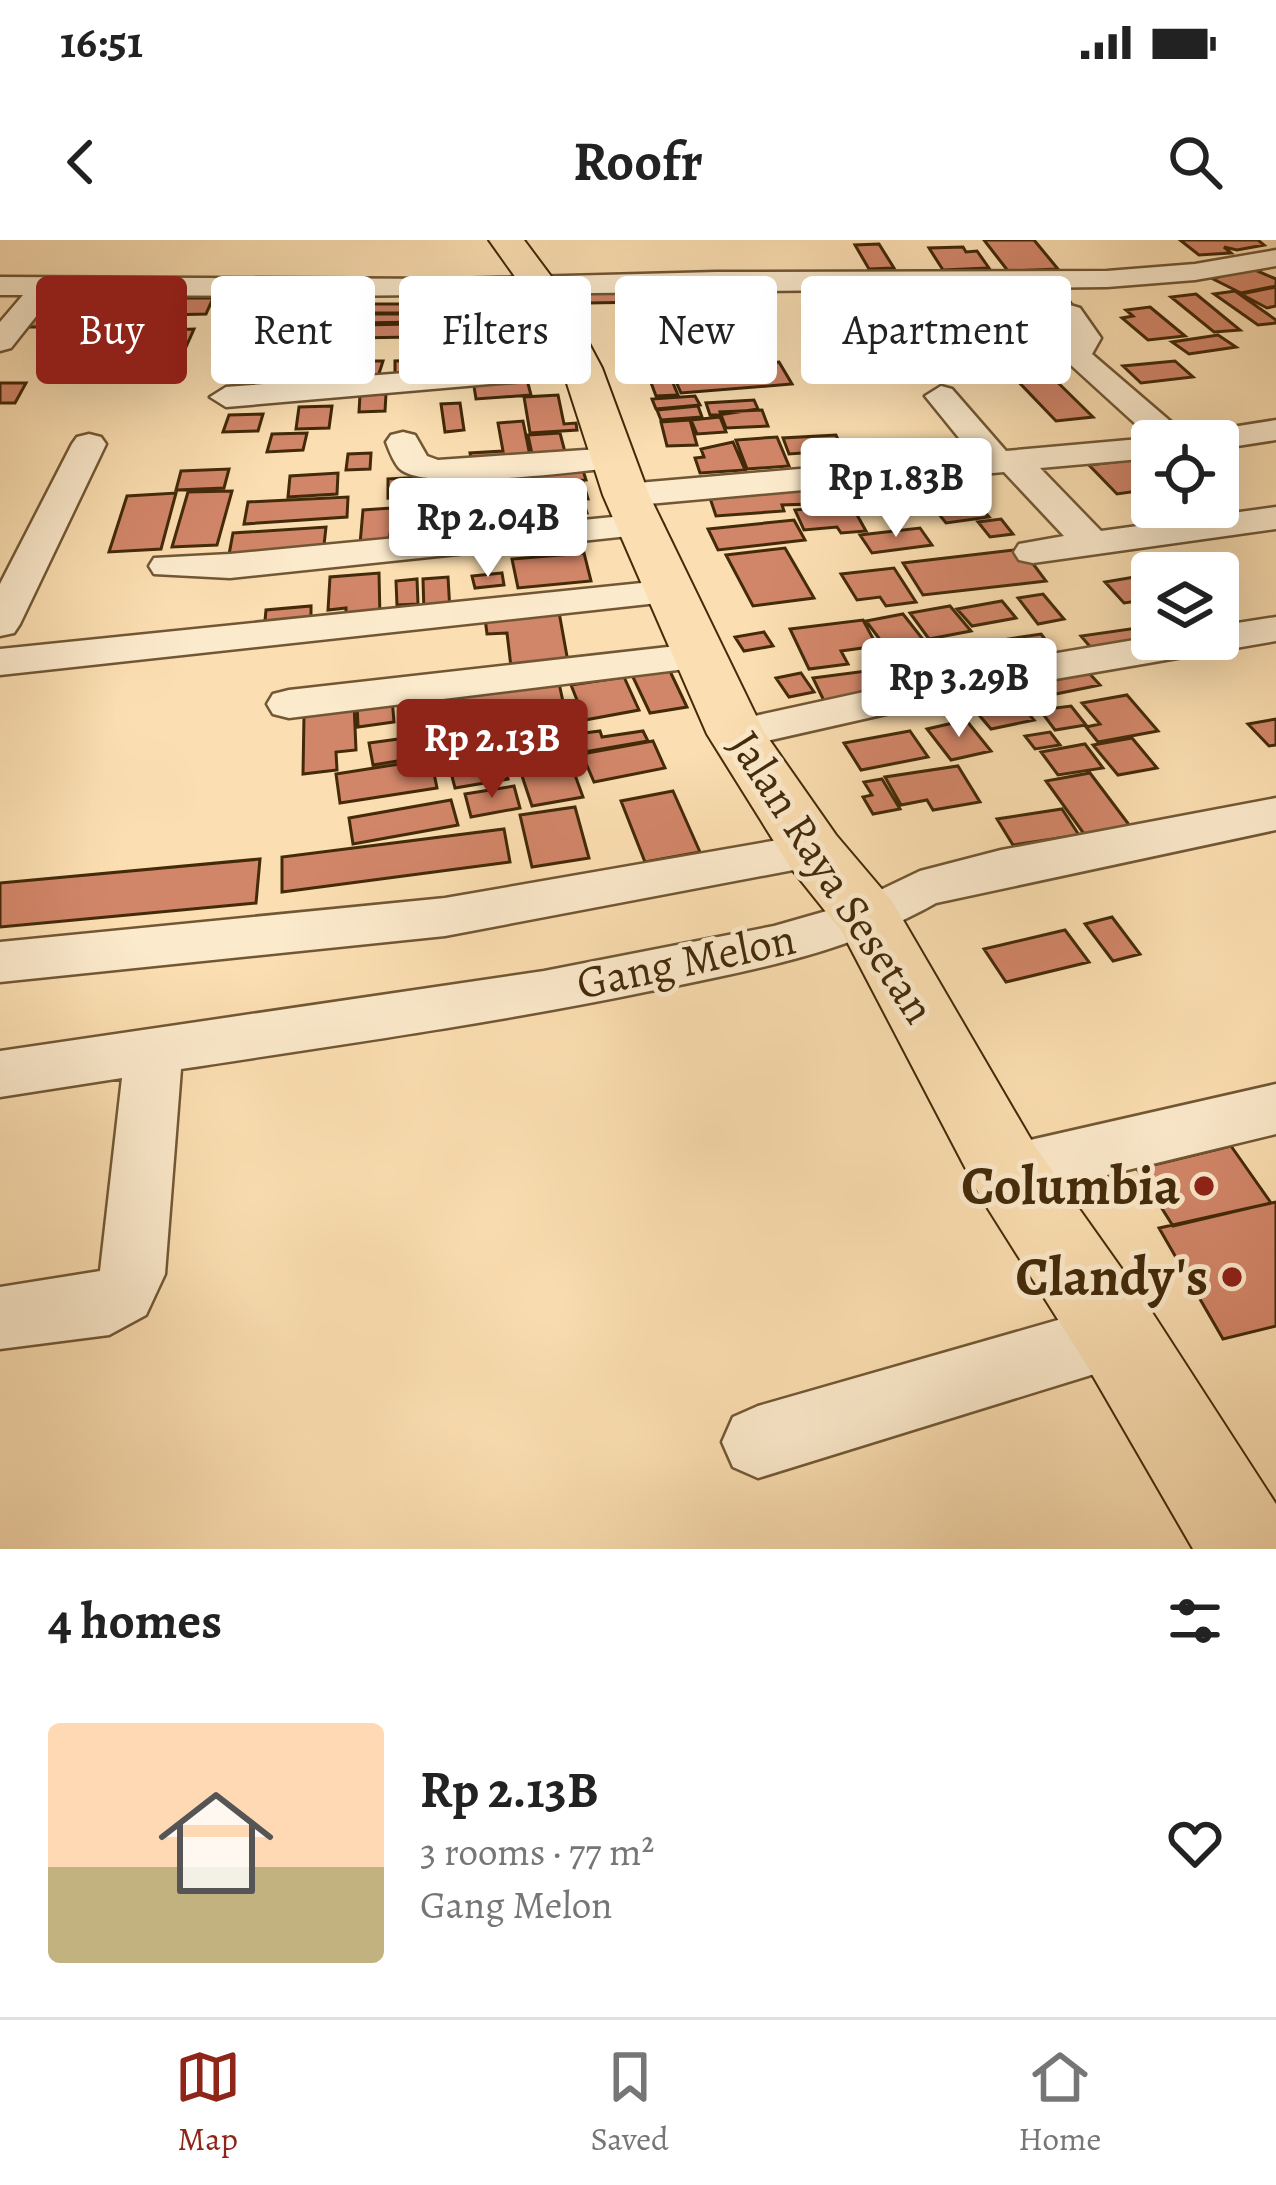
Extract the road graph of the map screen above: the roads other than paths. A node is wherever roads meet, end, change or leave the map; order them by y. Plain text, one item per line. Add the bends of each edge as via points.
1 (506, 240) edge
2 (1167, 251) dead end
3 (985, 252) dead end
4 (1276, 258) edge
5 (1195, 272) junction
6 (533, 276) edge
7 (1003, 276) edge
8 (1071, 277) edge
9 (801, 280) edge
10 (591, 284) edge
11 (0, 286) edge
12 (36, 286) edge
13 (36, 296) edge
14 (1071, 316) edge
15 (0, 342) edge
16 (399, 383) edge
17 (587, 384) edge
18 (941, 396) dead end
19 (226, 397) dead end
20 (1151, 420) edge
21 (1276, 430) edge
22 (1239, 436) edge
23 (403, 442) dead end
24 (89, 444) dead end
25 (1131, 450) edge
26 (1005, 462) junction
27 (628, 493) junction
28 (1276, 518) edge
29 (1091, 544) junction
30 (1033, 552) dead end
31 (168, 566) dead end
32 (671, 592) junction
33 (0, 624) edge
34 (1276, 629) edge
35 (1239, 635) edge
36 (1131, 653) edge
37 (703, 656) junction
38 (0, 662) edge
39 (289, 704) dead end
40 (736, 734) junction
41 (1276, 814) edge
42 (813, 851) junction
43 (868, 917) junction
44 (0, 962) edge
45 (154, 1052) junction
46 (0, 1074) edge
47 (1276, 1109) edge
48 (1008, 1172) junction
49 (0, 1318) edge
50 (1117, 1335) junction
51 (758, 1442) dead end
52 (1248, 1549) edge

1 - 6 main road, Jalan Raya Sesetan
2 - 5 street
3 - 7 street
4 - 5 street
5 - 8 street
9 - 10 street
11 - 12 street
13 - 15 street
14 - 20 street via 1086,338 1076,356
16 - 19 street
17 - 27 main road, Jalan Raya Sesetan
18 - 26 street
21 - 22 street
23 - 27 street via 412,463 435,471
24 - 33 street
25 - 26 street
26 - 27 street
26 - 29 street
27 - 31 street via 230,566
27 - 32 main road, Jalan Raya Sesetan
28 - 29 street
29 - 30 street
32 - 37 main road, Jalan Raya Sesetan
32 - 38 street
34 - 35 street
36 - 40 street
37 - 39 street
37 - 40 main road, Jalan Raya Sesetan
40 - 42 main road, Jalan Raya Sesetan
41 - 43 street, Gang Melon via 981,874 904,894
42 - 43 main road, Jalan Raya Sesetan
42 - 44 street via 445,917
43 - 45 street, Gang Melon via 774,946 544,992
43 - 48 main road, Jalan Raya Sesetan
45 - 46 street, Gang Melon
45 - 49 street via 132,1274 123,1293 110,1304
47 - 48 street
48 - 50 main road, Jalan Raya Sesetan
50 - 51 street
50 - 52 main road, Jalan Raya Sesetan

